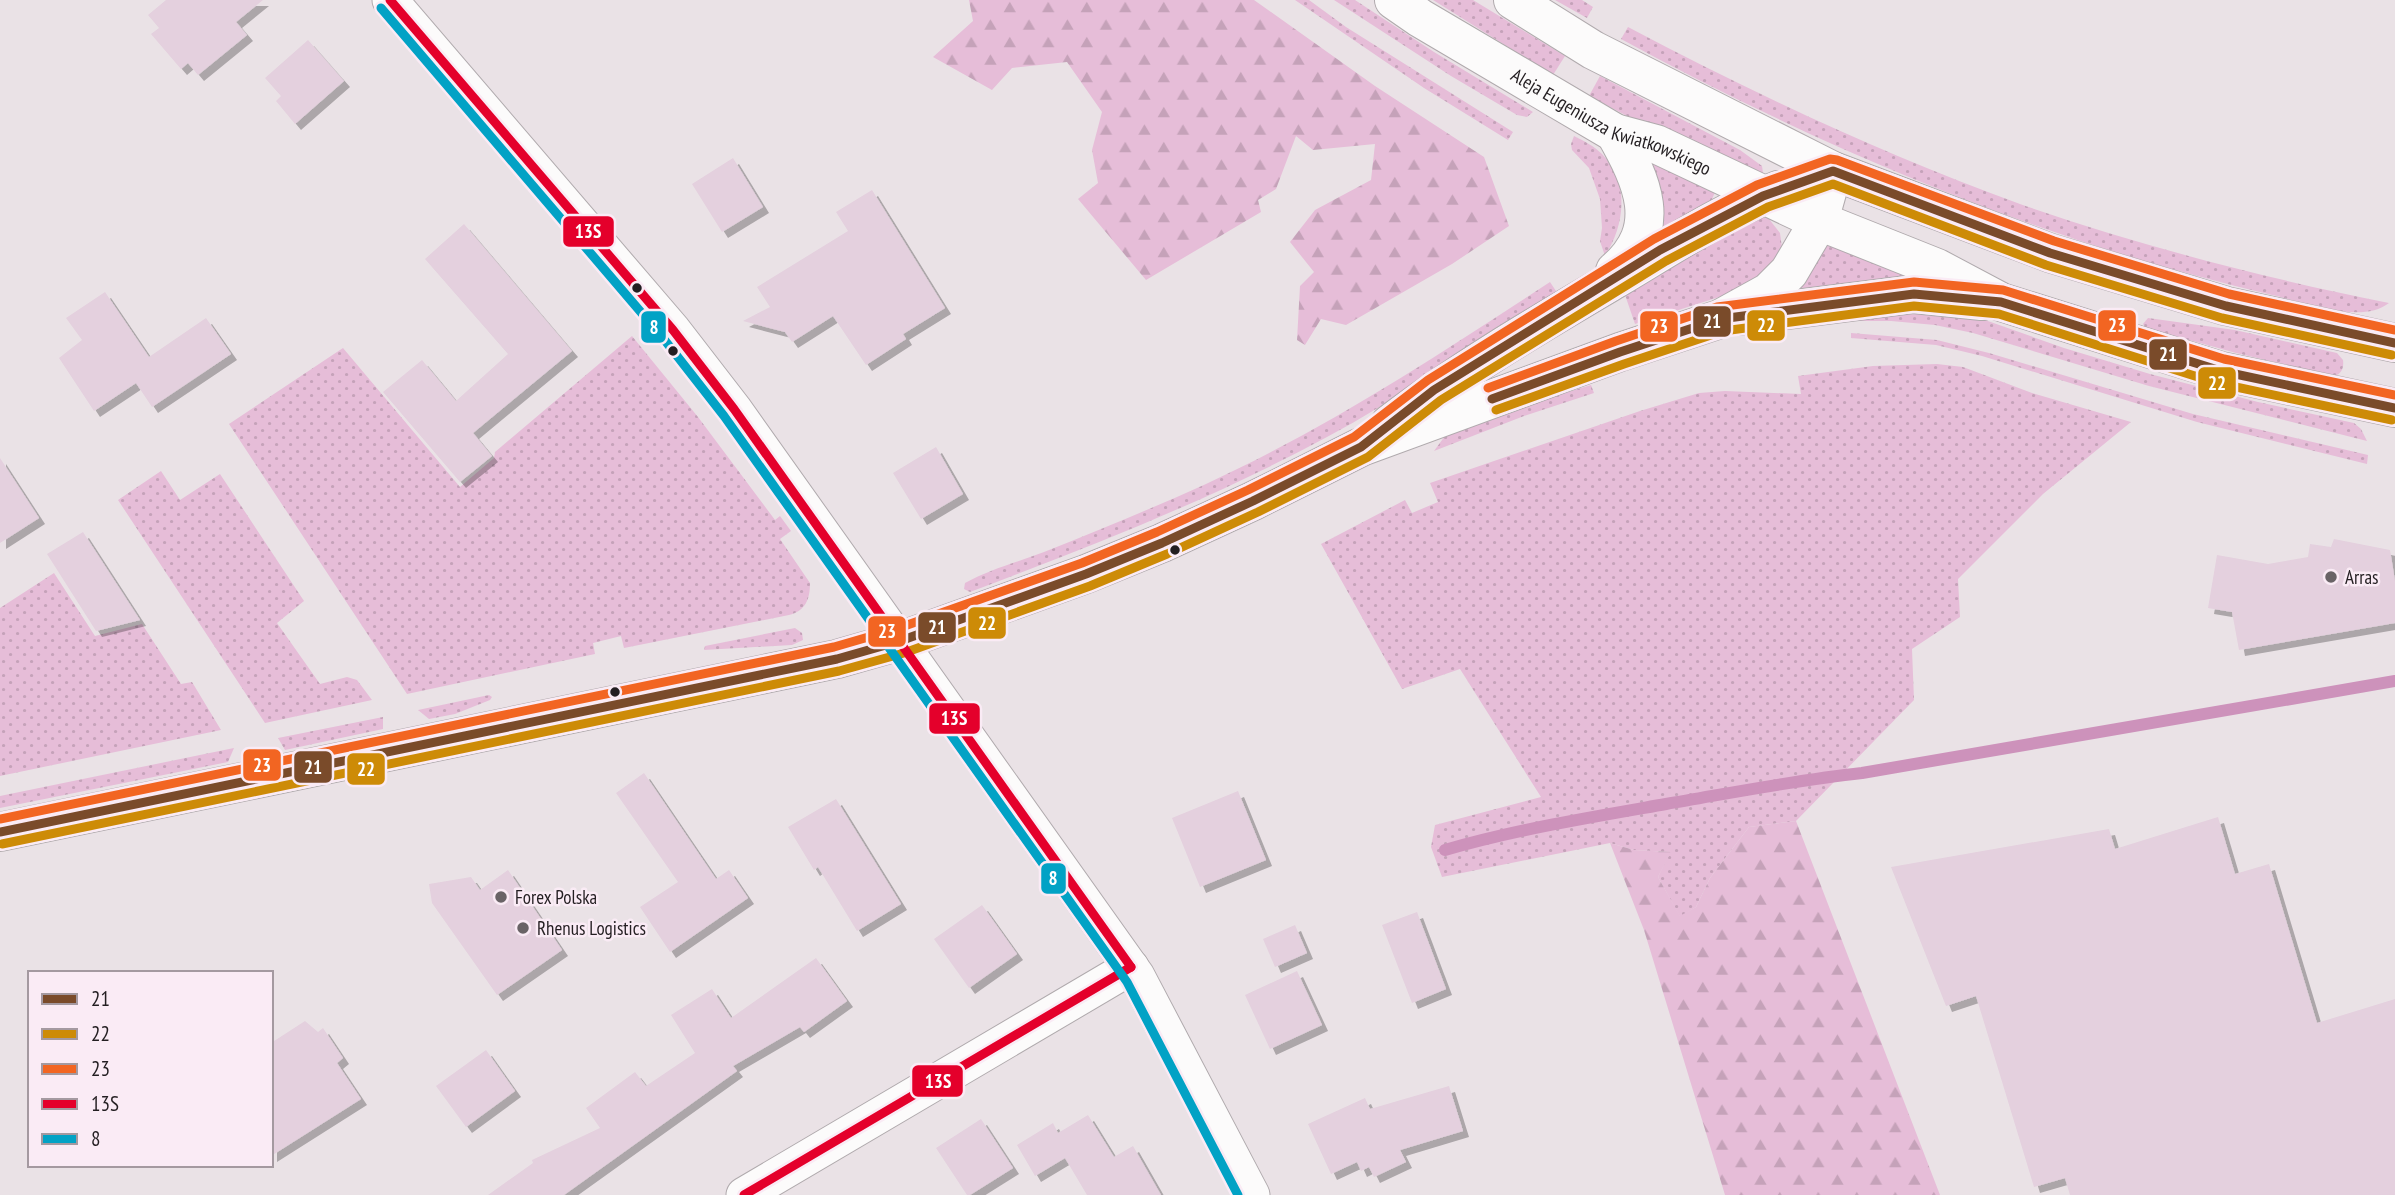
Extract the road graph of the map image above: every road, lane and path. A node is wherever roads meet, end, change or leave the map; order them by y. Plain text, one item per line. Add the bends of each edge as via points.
1 (390, 0) edge
2 (1394, 0) edge
3 (1513, 0) edge
4 (1615, 133) junction
5 (1833, 171) junction
6 (1763, 196) junction
7 (1819, 221) junction
8 (1588, 295) junction
9 (2001, 302) junction
10 (1720, 319) junction
11 (2395, 343) edge
12 (2395, 408) edge
13 (1361, 447) junction
14 (900, 641) junction
15 (0, 832) edge
16 (1130, 967) junction
17 (744, 1195) edge
18 (1252, 1195) edge

1 - 14 street via 673,330
2 - 4 street, Aleja Eugeniusza Kwiatkowskiego
3 - 5 street via 1594,50
4 - 6 street, Aleja Eugeniusza Kwiatkowskiego via 1656,145
4 - 8 street via 1636,171 1645,200 1643,235 1619,268
5 - 6 street
5 - 7 street
5 - 11 street via 2050,253 2226,306
6 - 7 street, Aleja Eugeniusza Kwiatkowskiego
6 - 8 street via 1660,250
7 - 9 street, Aleja Eugeniusza Kwiatkowskiego via 1937,268
7 - 10 street via 1789,272 1769,292
8 - 13 street via 1434,390
9 - 10 street via 1914,294
9 - 12 street, Aleja Eugeniusza Kwiatkowskiego via 2221,372
10 - 13 street
13 - 14 street via 1161,544
14 - 15 street via 711,686
14 - 16 street
16 - 17 street
16 - 18 street

